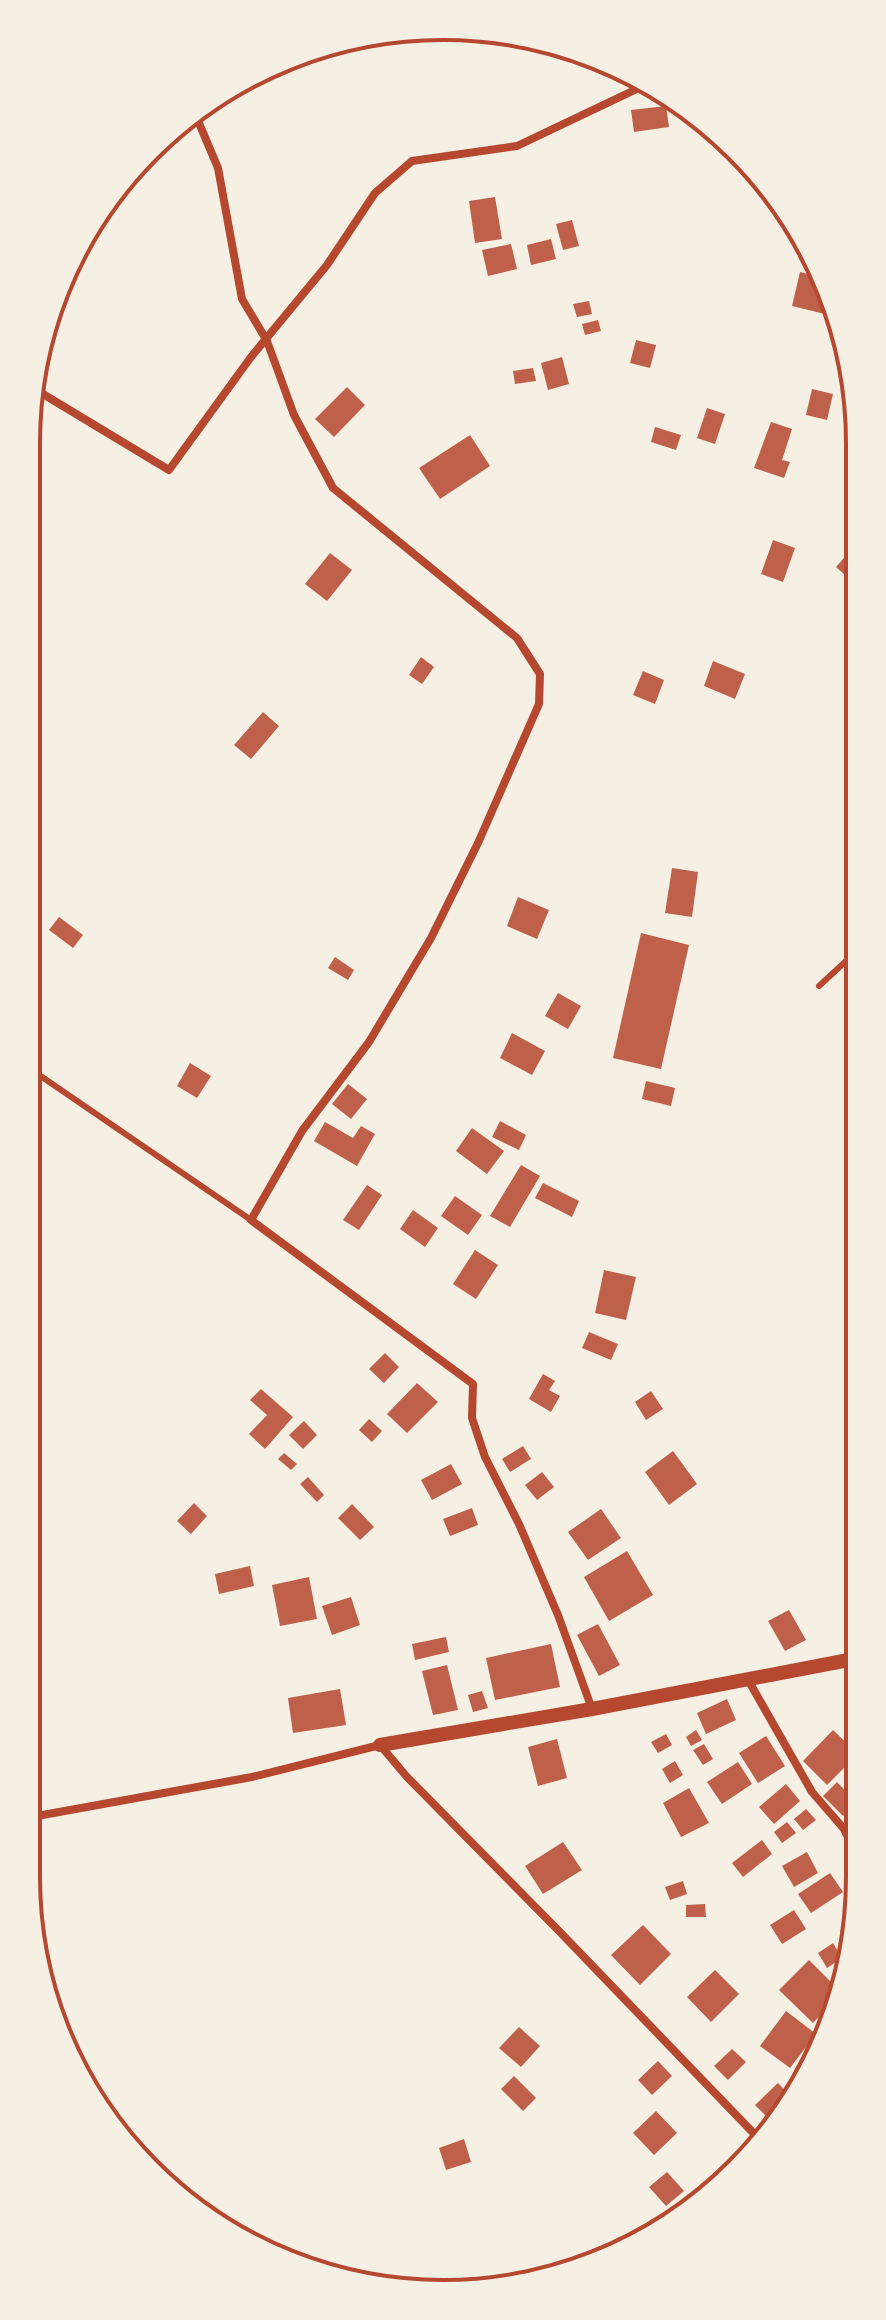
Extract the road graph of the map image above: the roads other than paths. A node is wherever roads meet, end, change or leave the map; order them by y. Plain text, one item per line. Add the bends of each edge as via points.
1 (636, 90) edge
2 (199, 122) edge
3 (267, 341) junction
4 (43, 394) edge
5 (846, 961) edge
6 (819, 986) dead end
7 (40, 1076) edge
8 (251, 1220) junction
9 (846, 1660) edge
10 (746, 1678) junction
11 (592, 1709) junction
12 (380, 1745) junction
13 (40, 1815) edge
14 (846, 1833) edge
15 (754, 2133) edge

1 - 3 street via 517,146 412,161 375,193
2 - 3 street via 218,168 242,299
3 - 4 street via 169,470
3 - 8 street via 294,415 333,488 517,638 540,674 539,704 431,938 369,1042 302,1131
5 - 6 lane
7 - 8 lane
8 - 11 street via 473,1384 472,1418 485,1457 558,1615
9 - 10 street
10 - 11 street
10 - 14 street via 812,1792
11 - 12 street
12 - 13 street via 252,1777
12 - 15 street

